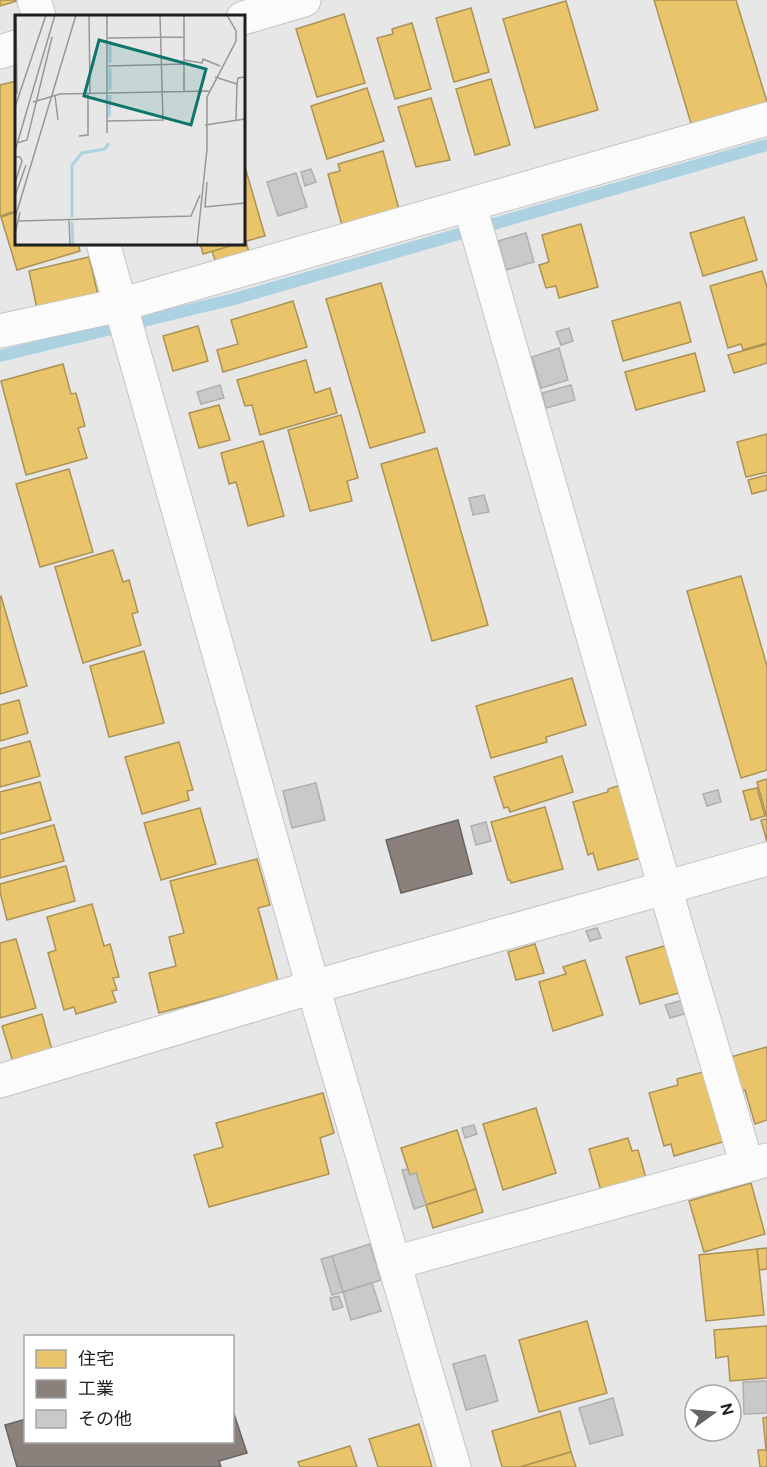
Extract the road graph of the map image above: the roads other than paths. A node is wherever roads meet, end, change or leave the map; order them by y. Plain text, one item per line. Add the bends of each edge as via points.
1 (34, 0) edge
2 (284, 3) edge
3 (39, 15) edge
4 (244, 18) edge
5 (15, 47) edge
6 (0, 52) edge
7 (767, 119) edge
8 (470, 206) junction
9 (103, 244) edge
10 (120, 305) junction
11 (0, 331) edge
12 (767, 859) edge
13 (665, 888) junction
14 (313, 987) junction
15 (0, 1081) edge
16 (757, 1162) edge
17 (393, 1263) junction
18 (454, 1467) edge

1 - 3 street
2 - 4 street
5 - 6 street
7 - 8 street
8 - 10 street
8 - 13 street
9 - 10 street
10 - 11 street
10 - 14 street
12 - 13 street
13 - 14 street
13 - 16 street
14 - 15 street
14 - 17 street
16 - 17 street
17 - 18 street

